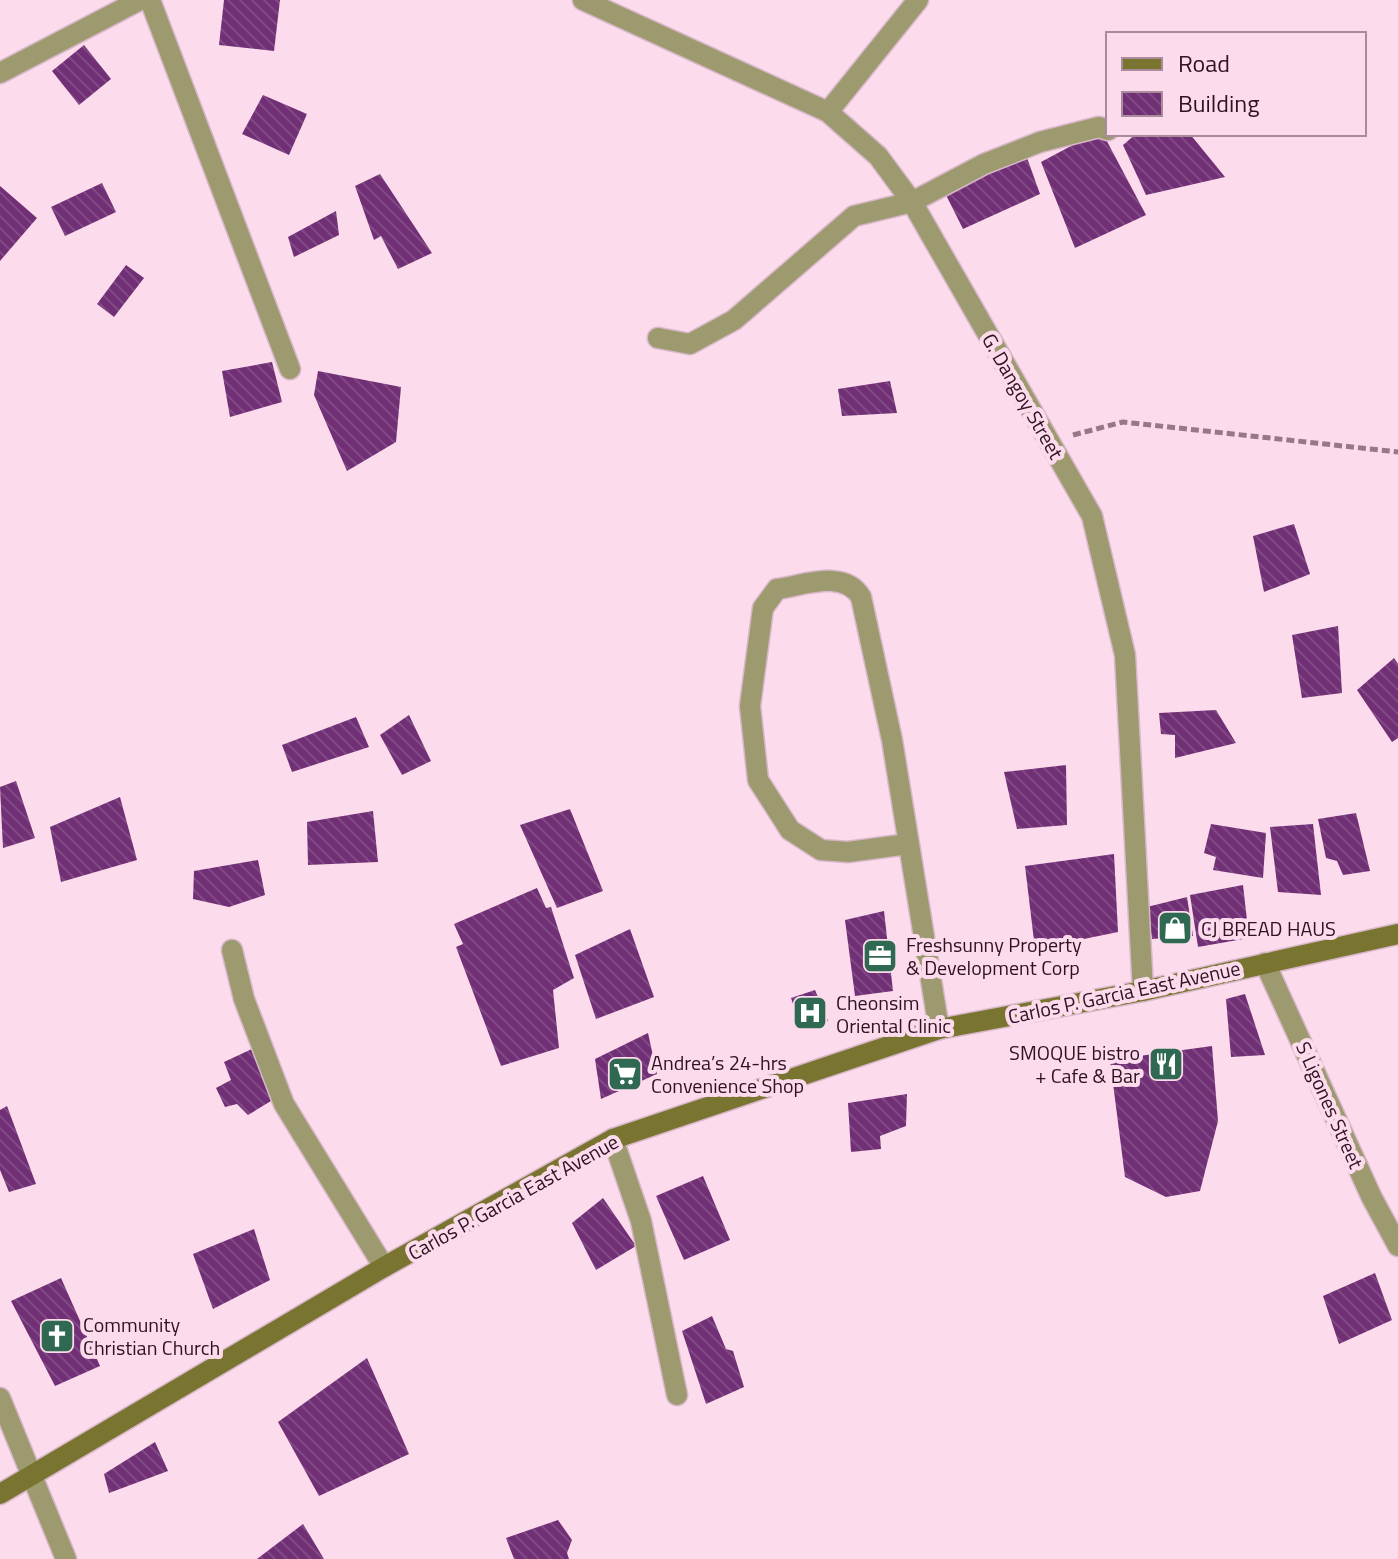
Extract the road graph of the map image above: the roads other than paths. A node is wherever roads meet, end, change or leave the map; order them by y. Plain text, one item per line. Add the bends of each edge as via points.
1 (140, 0) edge
2 (150, 0) edge
3 (583, 0) edge
4 (918, 0) edge
5 (0, 73) edge
6 (828, 112) junction
7 (1106, 129) edge
8 (912, 202) junction
9 (658, 338) dead end
10 (290, 369) dead end
11 (908, 844) junction
12 (1398, 934) edge
13 (232, 950) dead end
14 (1265, 963) junction
15 (1143, 991) junction
16 (939, 1029) junction
17 (613, 1139) junction
18 (1398, 1246) edge
19 (384, 1267) junction
20 (677, 1395) dead end
21 (0, 1398) edge
22 (31, 1477) junction
23 (0, 1494) edge
24 (66, 1559) edge

1 - 5 street
2 - 10 street
3 - 6 street, G. Dangoy Street
4 - 6 street
6 - 8 street, G. Dangoy Street via 878,156
7 - 8 street via 1040,142
8 - 9 street via 854,216 734,320 709,335 690,344
8 - 15 street, G. Dangoy Street via 1092,516 1125,655
11 - 11 street via 861,597 842,579 777,589 763,608 751,692 758,780 790,830 821,850
11 - 16 street
12 - 14 main road, Carlos P. Garcia East Avenue
13 - 19 street via 244,999 284,1104
14 - 15 main road, Carlos P. Garcia East Avenue
14 - 18 street, S Ligones Street
15 - 16 main road, Carlos P. Garcia East Avenue
16 - 17 main road, Carlos P. Garcia East Avenue
17 - 19 main road, Carlos P. Garcia East Avenue
17 - 20 street via 641,1221
19 - 22 main road, Carlos P. Garcia East Avenue
21 - 22 street
22 - 23 main road, Carlos P. Garcia East Avenue
22 - 24 street

